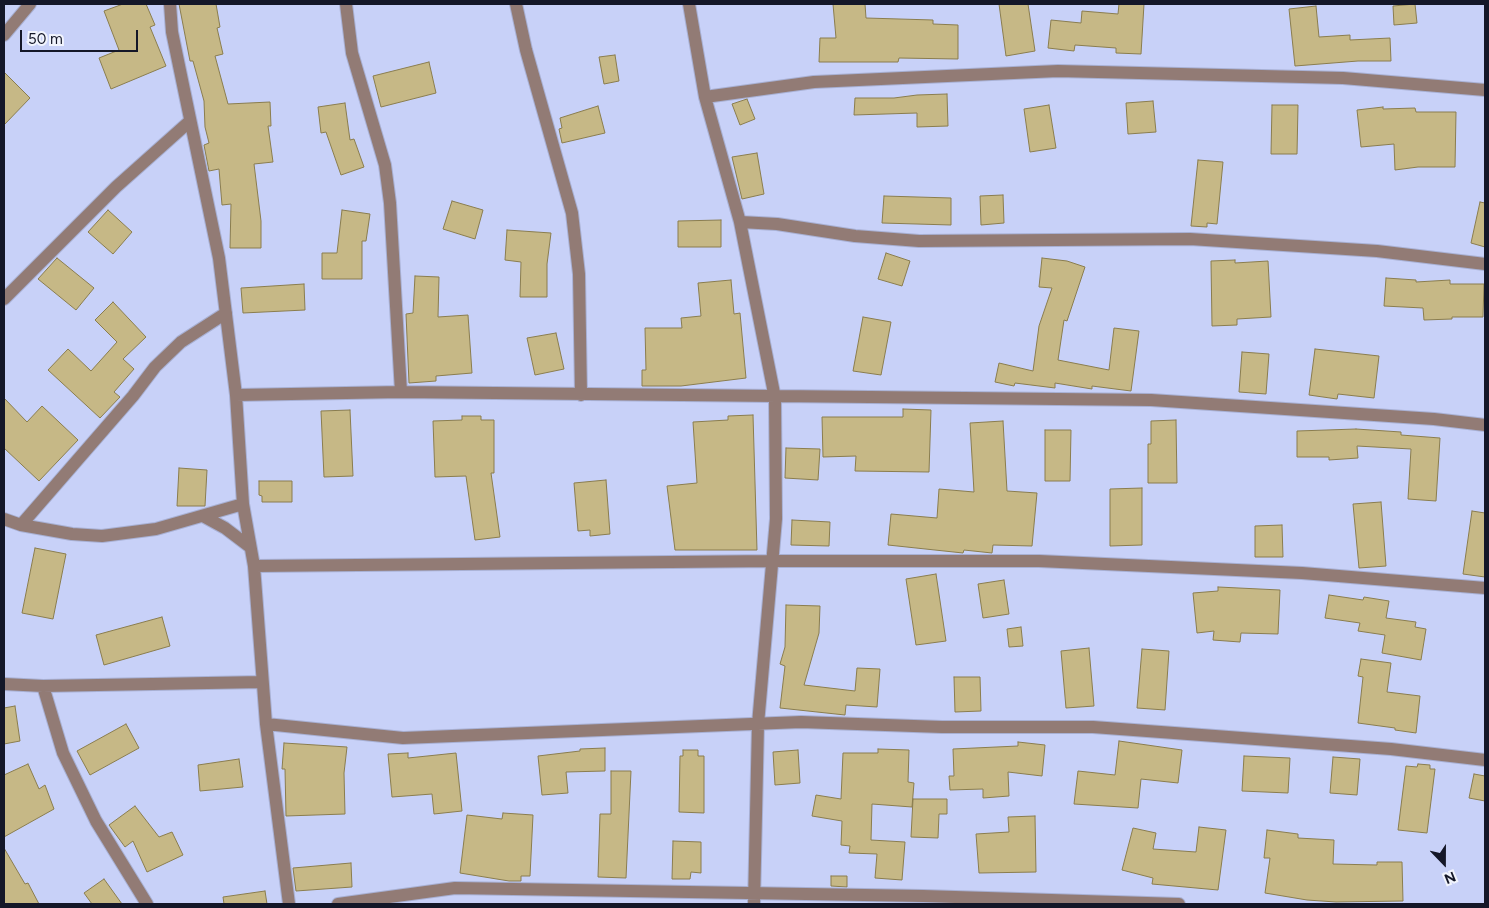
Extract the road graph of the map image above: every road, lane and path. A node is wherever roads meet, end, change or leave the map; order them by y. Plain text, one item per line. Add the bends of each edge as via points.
1 (30, 4) edge
2 (170, 4) edge
3 (346, 4) edge
4 (516, 4) edge
5 (689, 4) edge
6 (4, 35) edge
7 (1485, 90) edge
8 (706, 96) junction
9 (190, 121) junction
10 (740, 222) junction
11 (1485, 264) edge
12 (4, 299) edge
13 (226, 313) junction
14 (401, 392) junction
15 (236, 395) junction
16 (582, 395) junction
17 (775, 398) junction
18 (1485, 425) edge
19 (243, 504) junction
20 (202, 516) junction
21 (4, 520) edge
22 (22, 525) junction
23 (250, 547) junction
24 (774, 561) junction
25 (254, 566) junction
26 (1485, 588) edge
27 (262, 682) junction
28 (4, 684) edge
29 (43, 686) junction
30 (266, 724) junction
31 (758, 724) junction
32 (1485, 760) edge
33 (754, 898) edge
34 (147, 904) edge
35 (289, 904) edge
36 (338, 904) edge
37 (1179, 904) edge

1 - 6 street
2 - 9 street via 172,32
3 - 14 street via 352,53 385,165
4 - 16 street via 572,213 579,274
5 - 8 street
7 - 8 street via 1343,78 1058,71 814,82
8 - 10 street
9 - 12 street via 116,187
9 - 13 street via 219,258
10 - 11 street via 918,241 1190,239 1377,250
10 - 17 street
13 - 15 street
13 - 22 street via 180,342 154,367
14 - 15 street
14 - 16 street
15 - 19 street
16 - 17 street
17 - 18 street via 1151,400
17 - 24 street
19 - 20 street
19 - 23 street
20 - 22 street via 156,529 102,536
20 - 23 street
21 - 22 street
23 - 25 street
24 - 25 street
24 - 26 street via 1039,561 1302,573
24 - 31 street
25 - 27 street
27 - 29 street
27 - 30 street
28 - 29 street
29 - 34 street via 63,754 96,821
30 - 31 street via 402,738
30 - 35 street
31 - 32 street via 1093,727 1391,749
31 - 33 street
33 - 36 street via 455,888
33 - 37 street

